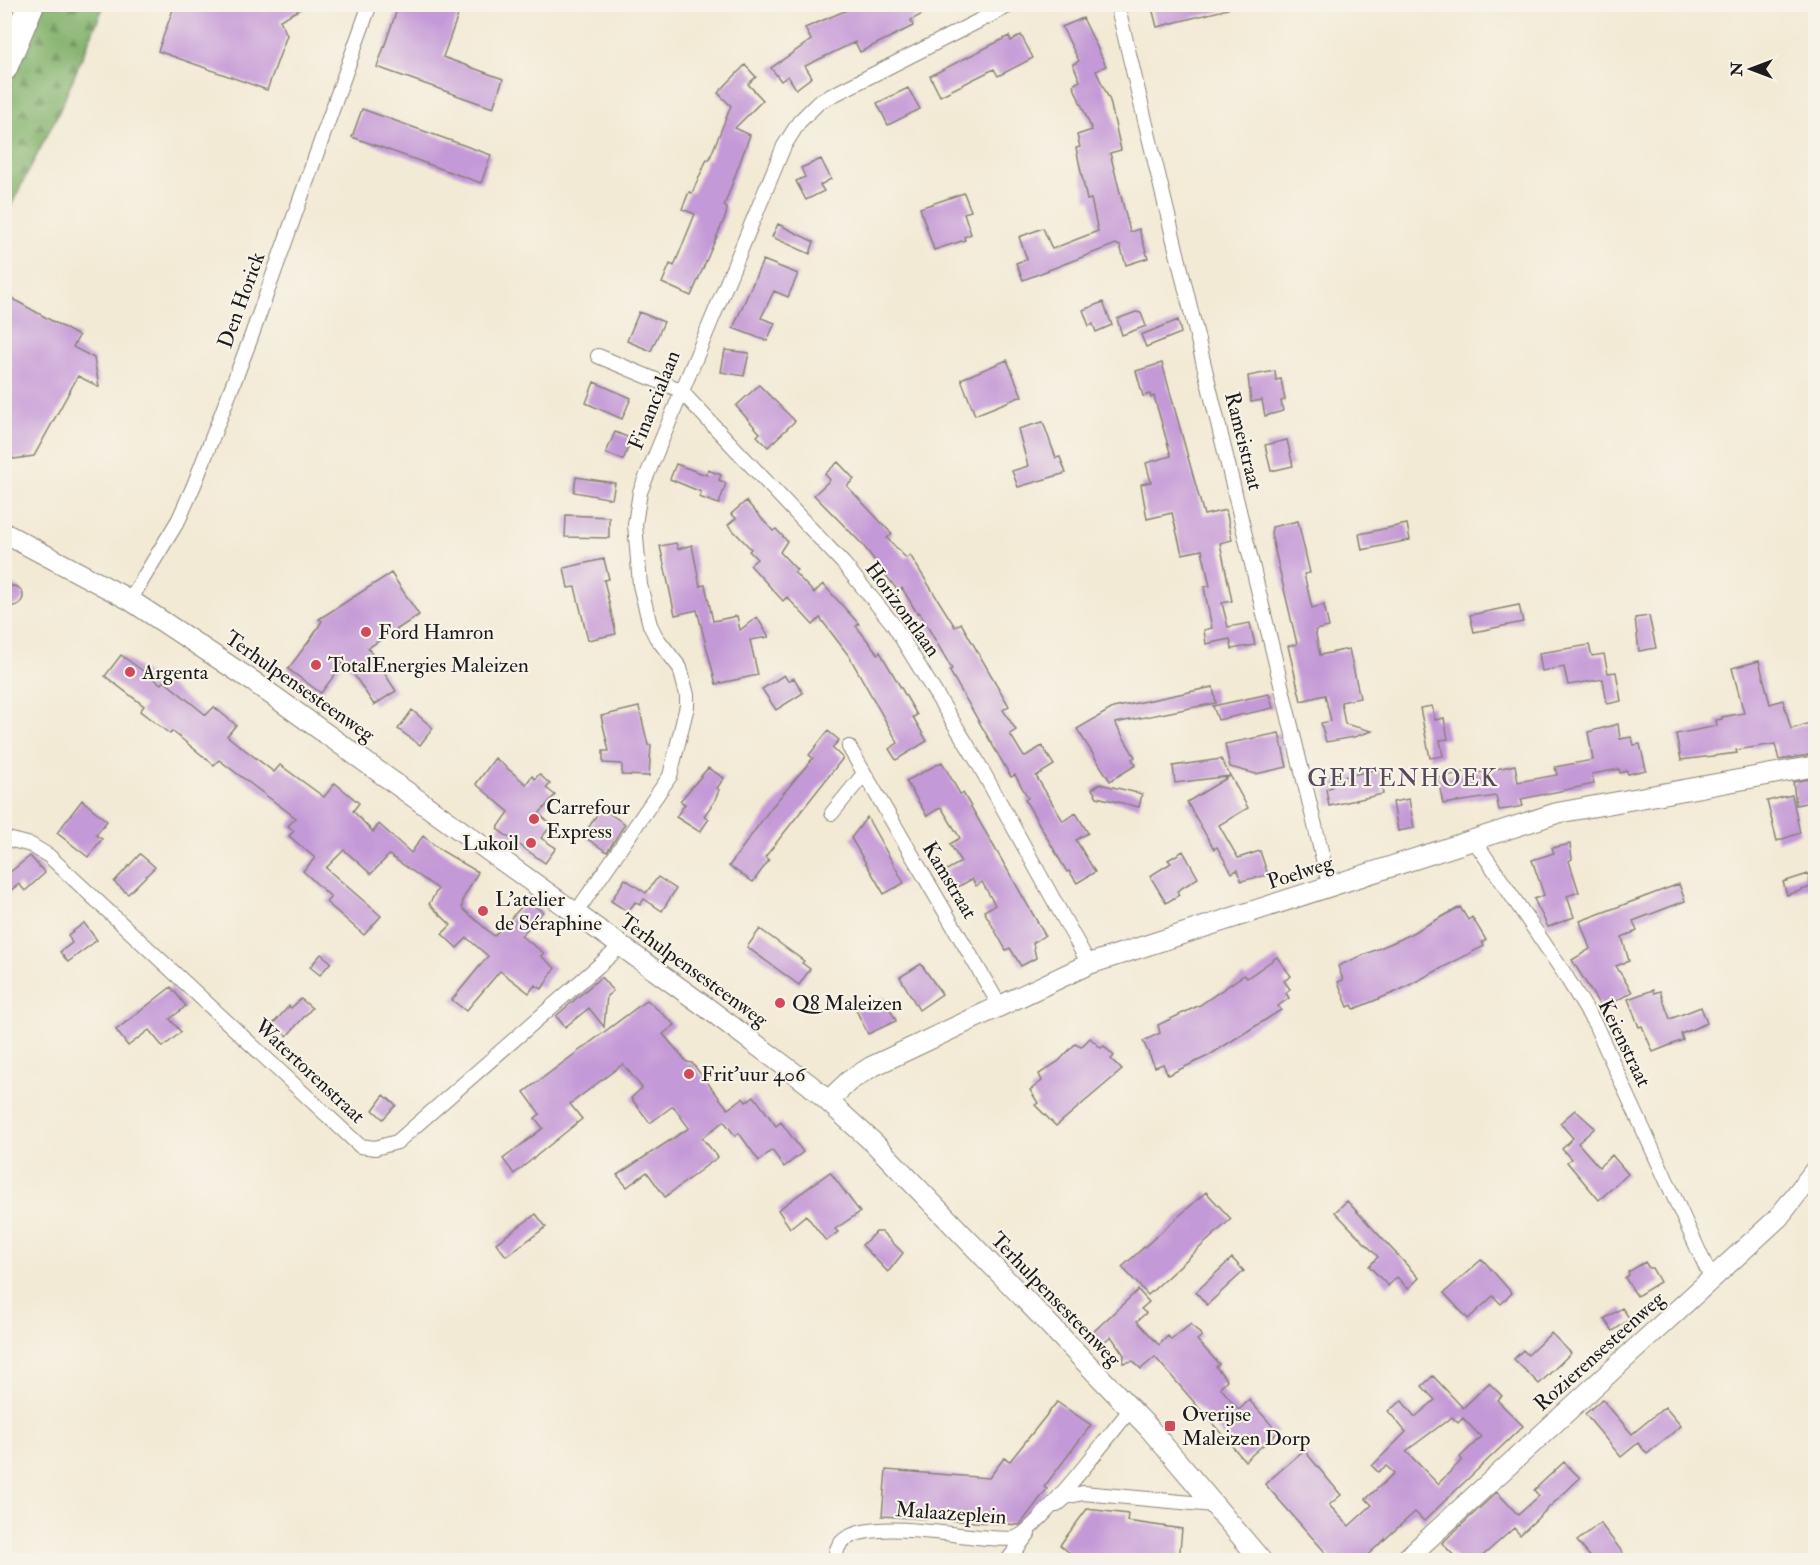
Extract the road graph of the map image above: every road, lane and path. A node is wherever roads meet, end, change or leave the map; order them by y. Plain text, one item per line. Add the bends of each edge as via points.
1 (31, 4) edge
2 (370, 4) edge
3 (1012, 4) edge
4 (1117, 4) edge
5 (4, 68) edge
6 (598, 356) dead end
7 (680, 390) junction
8 (4, 533) edge
9 (129, 600) junction
10 (849, 747) dead end
11 (1815, 766) edge
12 (863, 775) junction
13 (832, 813) dead end
14 (4, 838) edge
15 (1474, 840) junction
16 (1330, 888) junction
17 (575, 914) junction
18 (620, 947) junction
19 (1089, 964) junction
20 (1000, 1006) junction
21 (828, 1101) junction
22 (1815, 1169) edge
23 (1712, 1280) junction
24 (1131, 1409) junction
25 (1214, 1505) junction
26 (836, 1560) edge
27 (1008, 1560) edge
28 (1261, 1560) edge
29 (1405, 1560) edge

1 - 5 highway
2 - 9 street, Den Horick via 194,485 179,519
3 - 7 street, Financialaan via 819,102 799,122 784,146
4 - 16 street, Rameistraat
6 - 7 street, Horizontlaan
7 - 17 street, Financialaan via 640,492 635,524 640,585 650,625 680,668 687,706 669,776
7 - 19 street, Horizontlaan via 843,563 893,624 977,761
8 - 9 main road, Terhulpensesteenweg
9 - 17 main road, Terhulpensesteenweg via 330,736
10 - 12 street, Kamstraat
11 - 15 main road, Poelweg via 1557,813
12 - 13 street
12 - 20 street, Kamstraat
14 - 18 street, Watertorenstraat via 31,845 49,856 360,1146 375,1148 397,1142
15 - 16 main road, Poelweg
15 - 23 street, Keienstraat via 1595,1024
16 - 19 main road, Poelweg
17 - 18 main road, Terhulpensesteenweg
18 - 21 main road, Terhulpensesteenweg
19 - 20 main road, Poelweg
20 - 21 main road, Poelweg via 871,1067
21 - 24 main road, Terhulpensesteenweg via 875,1144
22 - 23 main road, Rozierensesteenweg via 1778,1218
23 - 29 main road, Rozierensesteenweg
24 - 25 main road, Terhulpensesteenweg
24 - 26 street, Malaazeplein via 1047,1510 1019,1537 994,1539 867,1530 843,1539
25 - 27 street, Malaazeplein via 1074,1494 1021,1540
25 - 28 main road, Terhulpensesteenweg

